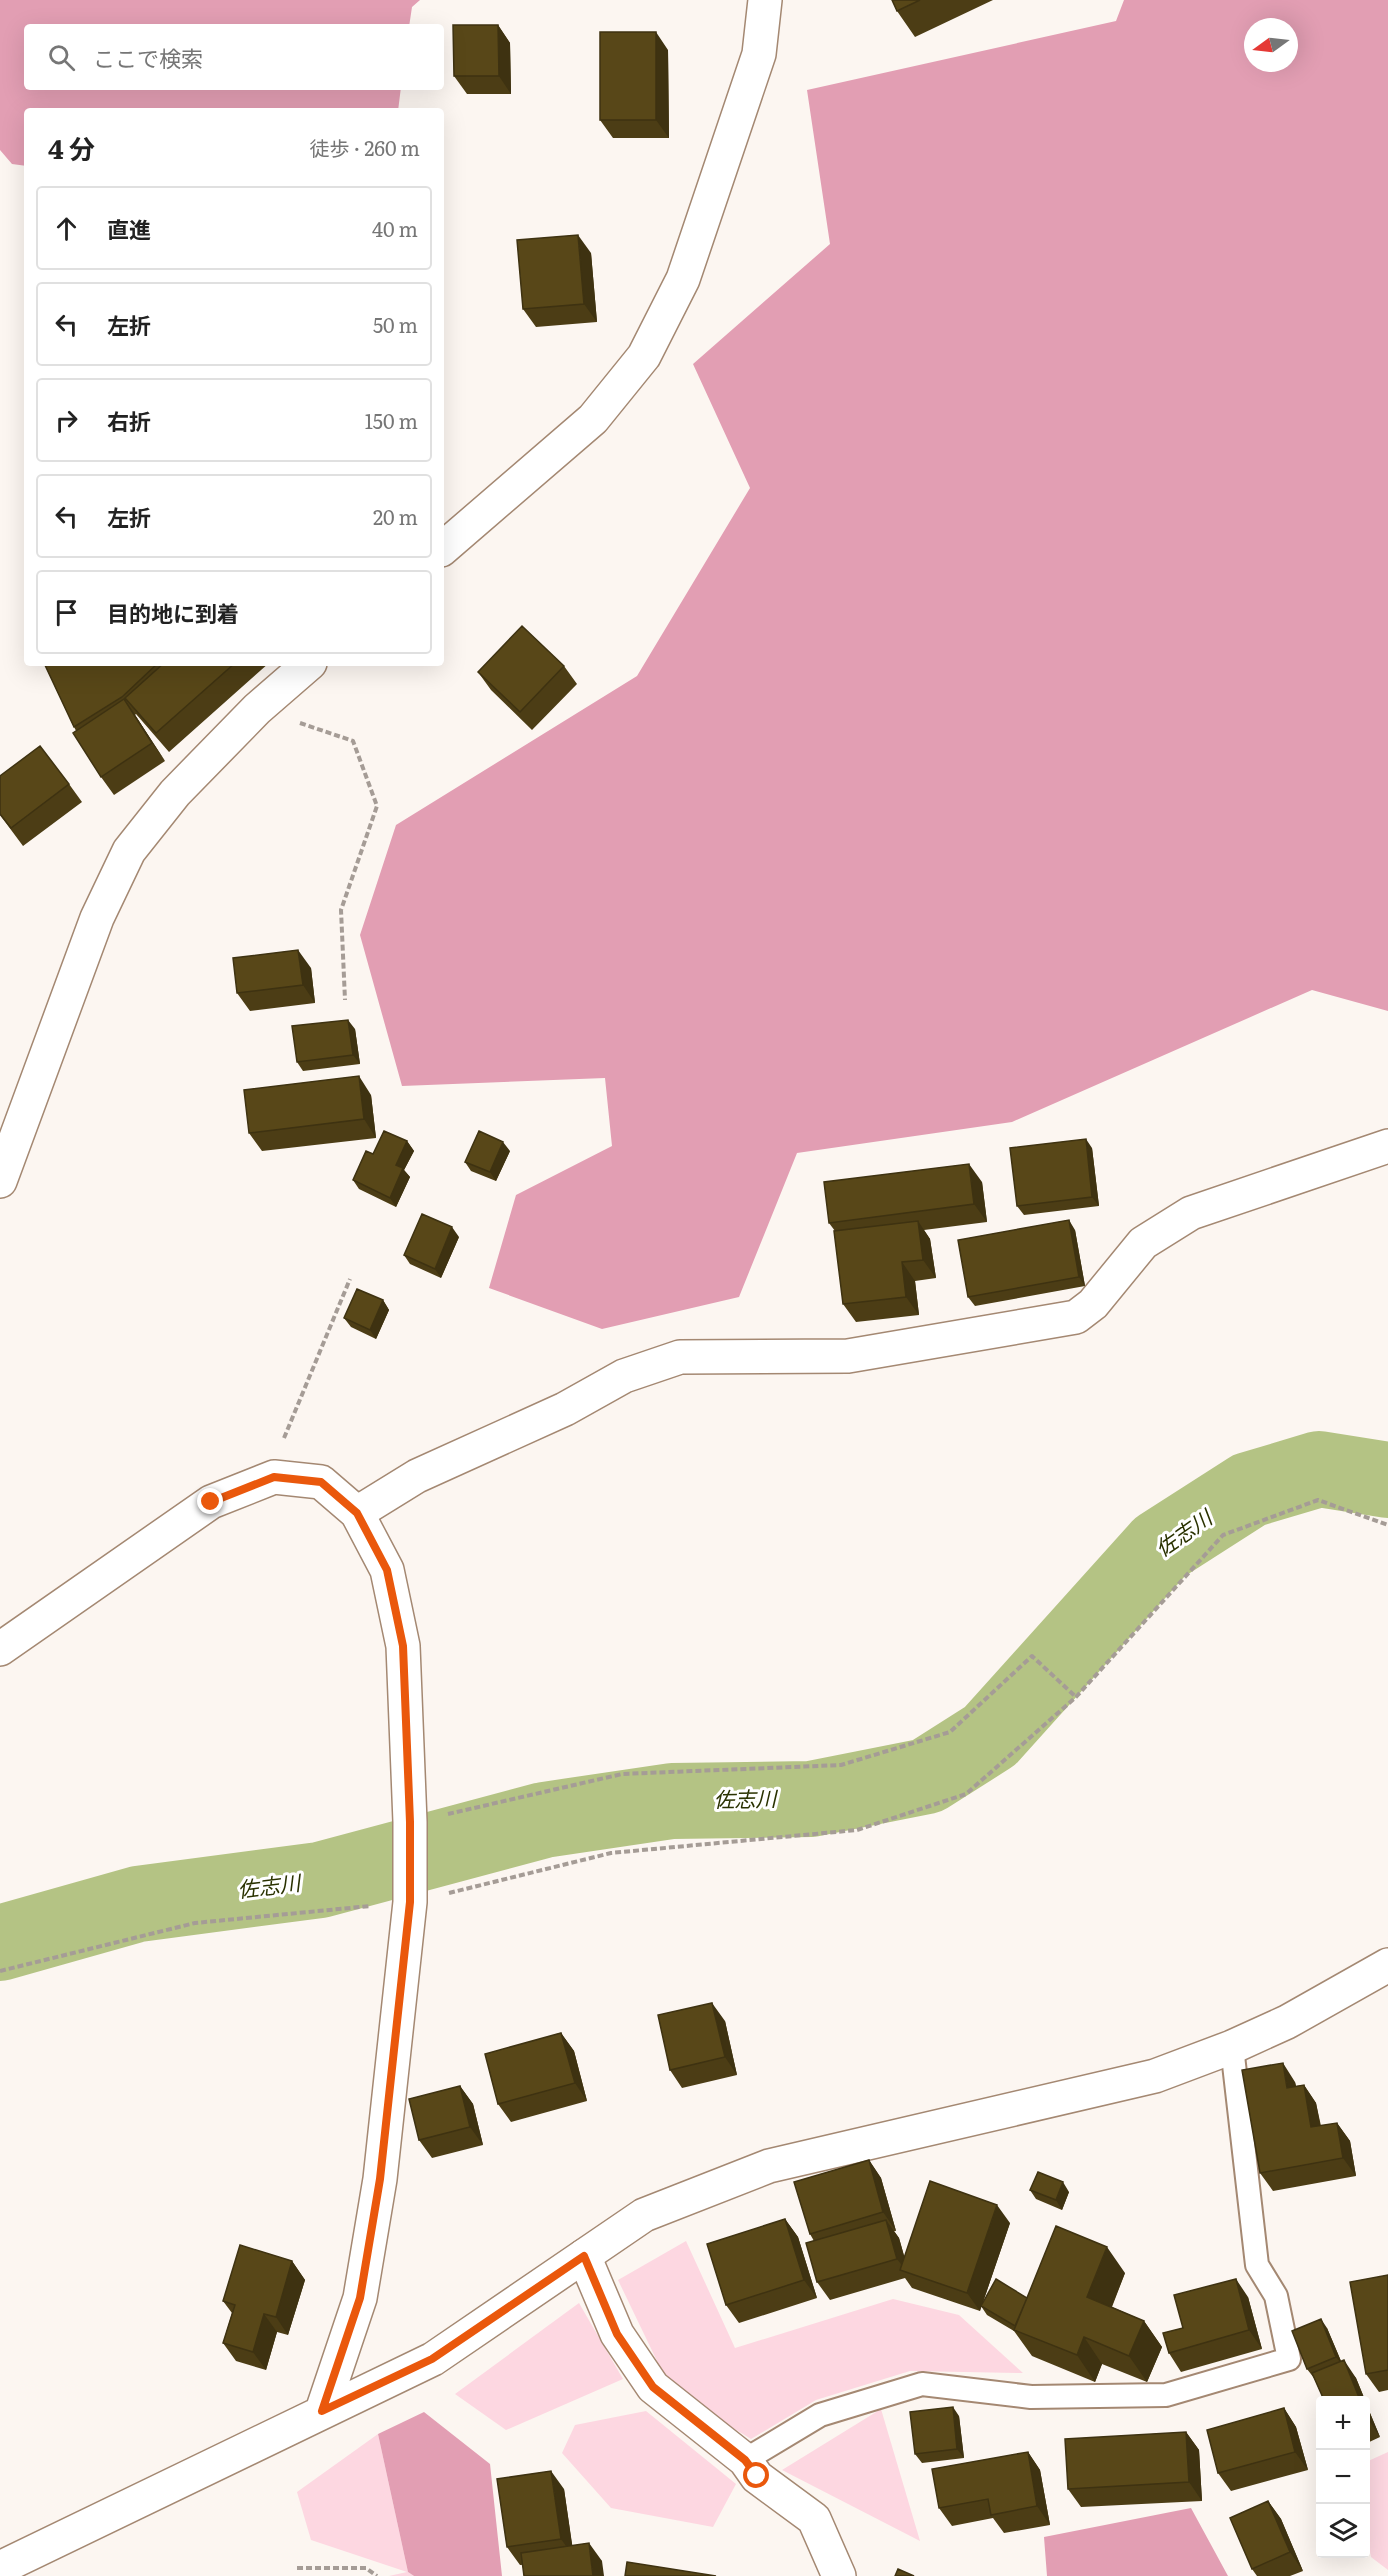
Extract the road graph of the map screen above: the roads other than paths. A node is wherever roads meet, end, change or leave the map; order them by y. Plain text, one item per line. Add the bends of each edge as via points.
1 (765, 0) edge
2 (444, 547) edge
3 (307, 666) edge
4 (1388, 1146) edge
5 (2, 1167) edge
6 (357, 1513) junction
7 (0, 1649) edge
8 (1388, 1965) edge
9 (1232, 2047) junction
10 (584, 2256) junction
11 (322, 2411) junction
12 (745, 2460) junction
13 (0, 2568) edge
14 (839, 2576) edge

1 - 2 street via 759,54 683,279 644,356 593,419
3 - 5 street via 257,709 175,793 129,851 97,918
4 - 6 street via 1191,1213 1143,1243 1093,1305 1076,1317 848,1356 680,1357 624,1376 565,1409 417,1476
6 - 7 street via 321,1482 274,1477 211,1502
6 - 11 street via 387,1570 403,1646 410,1902 380,2179 360,2298
8 - 9 street via 1287,2022
9 - 10 street via 1155,2076 769,2166 644,2215
9 - 12 lane via 1257,2265 1276,2296 1288,2359 1166,2396 1031,2397 922,2384 820,2415
10 - 11 street via 432,2359
10 - 12 street via 617,2334 653,2387
11 - 13 street
12 - 14 street via 757,2476 814,2519

